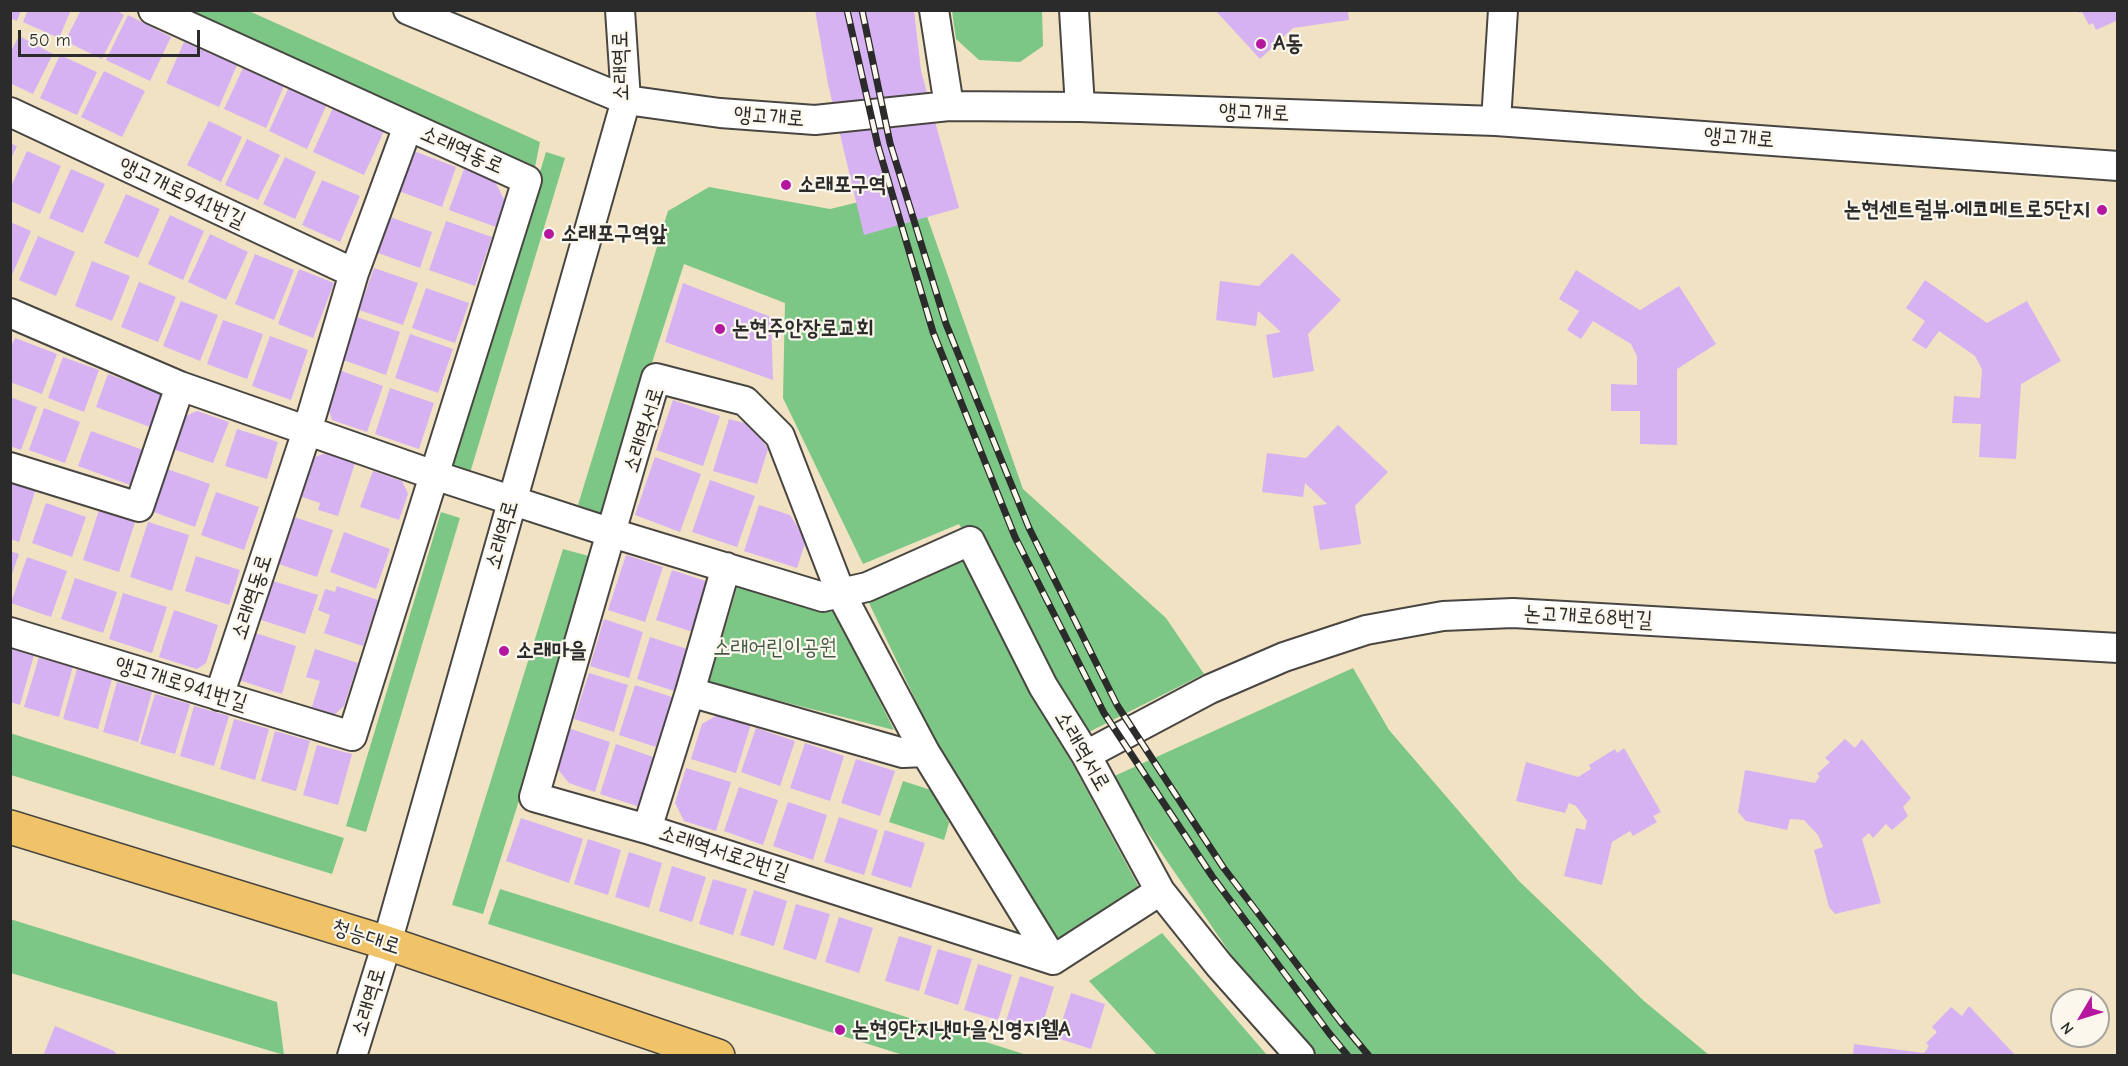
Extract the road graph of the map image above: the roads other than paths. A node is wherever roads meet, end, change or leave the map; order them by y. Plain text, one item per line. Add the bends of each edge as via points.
1 (153, 10) edge
2 (408, 10) edge
3 (620, 10) edge
4 (934, 10) edge
5 (1074, 10) edge
6 (1503, 10) edge
7 (626, 100) junction
8 (949, 106) junction
9 (1080, 107) junction
10 (10, 112) edge
11 (1496, 121) junction
12 (408, 126) junction
13 (2118, 166) edge
14 (354, 273) junction
15 (10, 313) edge
16 (180, 387) junction
17 (307, 431) junction
18 (10, 467) edge
19 (434, 475) junction
20 (512, 499) junction
21 (612, 533) junction
22 (726, 567) junction
23 (841, 594) junction
24 (10, 632) edge
25 (2118, 648) edge
26 (690, 692) junction
27 (219, 696) junction
28 (352, 736) joint
29 (925, 752) junction
30 (1086, 755) junction
31 (10, 827) edge
32 (647, 829) junction
33 (1160, 891) junction
34 (387, 943) junction
35 (1053, 960) junction
36 (352, 1056) edge
37 (718, 1056) edge
38 (1300, 1056) edge

1 - 12 street
2 - 7 street, 앵고개로
3 - 7 street, 소래역로
4 - 8 street
5 - 9 street
6 - 11 street
7 - 8 street, 앵고개로 via 720,113 815,120
7 - 20 street, 소래역로
8 - 9 street, 앵고개로
9 - 11 street, 앵고개로
10 - 14 street, 앵고개로941번길
11 - 13 street, 앵고개로
12 - 14 street, 소래역동로
12 - 19 street, 소래역동로 via 527,180
14 - 17 street, 소래역동로
15 - 16 street
16 - 17 street
16 - 18 street via 139,507
17 - 19 street
17 - 27 street, 소래역동로
19 - 20 street
19 - 28 street, 소래역동로
20 - 21 street, 소래역서로
20 - 34 street, 소래역로
21 - 22 street, 소래역서로
21 - 23 street, 소래역서로 via 656,378 745,400 780,436
21 - 32 street, 소래역서로2번길 via 534,797
22 - 23 street, 소래역서로 via 823,597
22 - 26 street
23 - 29 street, 소래역서로
23 - 30 street, 소래역서로 via 867,587 970,541 1043,686
24 - 27 street, 앵고개로941번길
25 - 30 street, 논고개로68번길 via 1512,613 1443,616 1366,630 1284,657 1201,693
26 - 29 street via 903,753
26 - 32 street
27 - 28 street, 앵고개로941번길
29 - 35 street, 소래역서로
30 - 33 street, 소래역서로
31 - 34 main road, 청능대로
32 - 35 street, 소래역서로2번길
33 - 35 street
33 - 38 street, 소래역서로
34 - 36 street, 소래역로
34 - 37 main road, 청능대로

